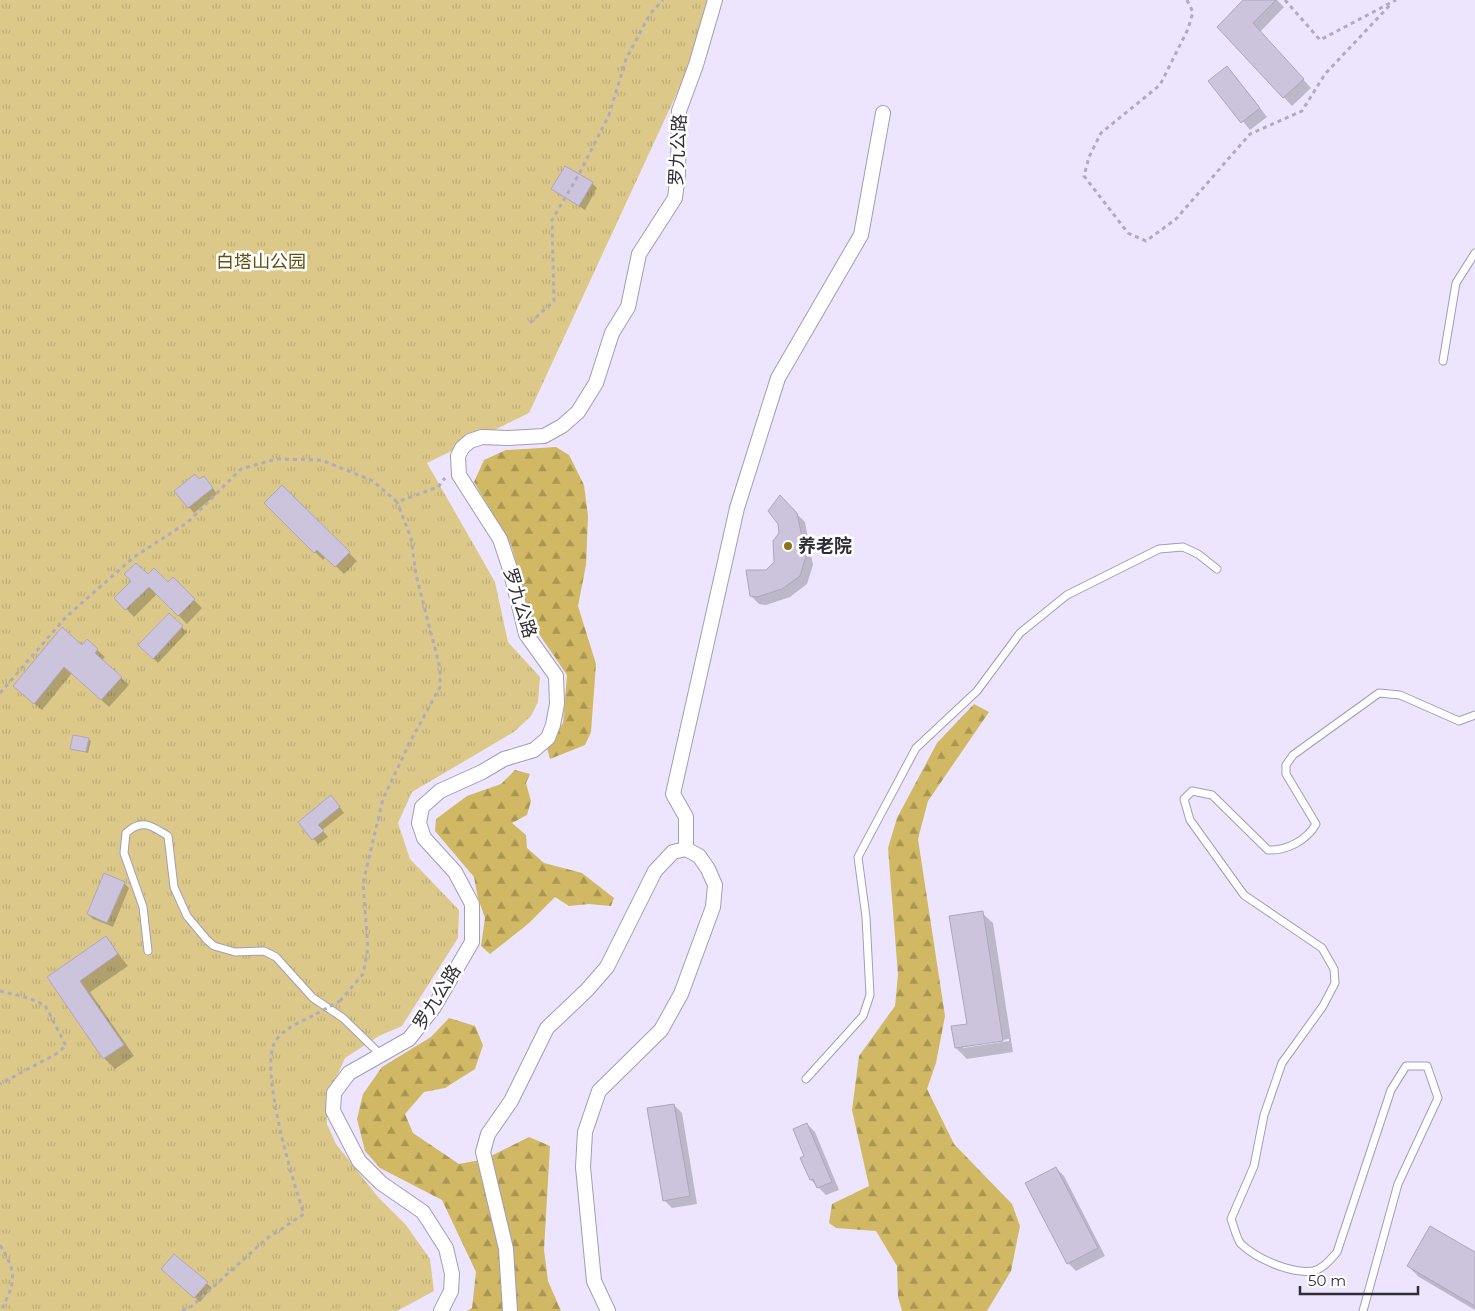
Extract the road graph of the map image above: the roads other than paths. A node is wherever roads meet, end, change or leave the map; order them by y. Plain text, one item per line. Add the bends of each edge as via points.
1 (715, 0) edge
2 (883, 113) dead end
3 (1475, 253) edge
4 (1443, 361) dead end
5 (1217, 568) dead end
6 (1475, 715) edge
7 (686, 849) junction
8 (148, 951) dead end
9 (380, 1054) junction
10 (806, 1079) dead end
11 (441, 1311) edge
12 (510, 1311) edge
13 (608, 1311) edge
14 (1363, 1311) edge

1 - 9 street, 罗九公路 via 679,111 675,198 639,254 628,306 612,333 596,383 578,412 544,436 482,437 470,441 458,456 459,475 500,539 526,634 556,676 557,704 548,738 534,750 504,759 440,791 422,807 419,823 424,838 455,872 472,904 472,942 434,1007 409,1039
2 - 7 street via 860,235 778,378 737,508 673,794 686,817
3 - 4 lane via 1456,283
5 - 10 lane via 1183,547 1159,549 1067,595 1020,633 976,691 916,748 858,857 866,917 870,995 863,1016
6 - 14 lane via 1459,722 1400,695 1379,693 1293,755 1286,765 1286,774 1316,824 1310,835 1280,850 1268,850 1212,796 1192,791 1184,799 1190,820 1244,895 1322,948 1334,969 1335,983 1323,1006 1282,1063 1264,1115 1254,1166 1231,1219 1240,1242 1256,1254 1293,1270 1313,1271 1324,1266 1337,1252 1390,1090 1406,1066 1427,1066 1438,1098 1398,1184
7 - 12 street via 673,852 655,871 607,967 547,1028 512,1101 488,1134 483,1152 506,1249
7 - 13 street via 699,856 714,885 713,907 682,994 661,1030 599,1091 585,1132 583,1167 594,1281
8 - 9 lane via 143,907 124,853 126,833 143,824 153,826 168,836 174,887 187,916 207,940 214,946 235,952 264,950 276,957 313,998 343,1018
9 - 11 street, 罗九公路 via 349,1073 334,1093 333,1111 359,1161 381,1183 423,1212 446,1248 452,1274 451,1292

